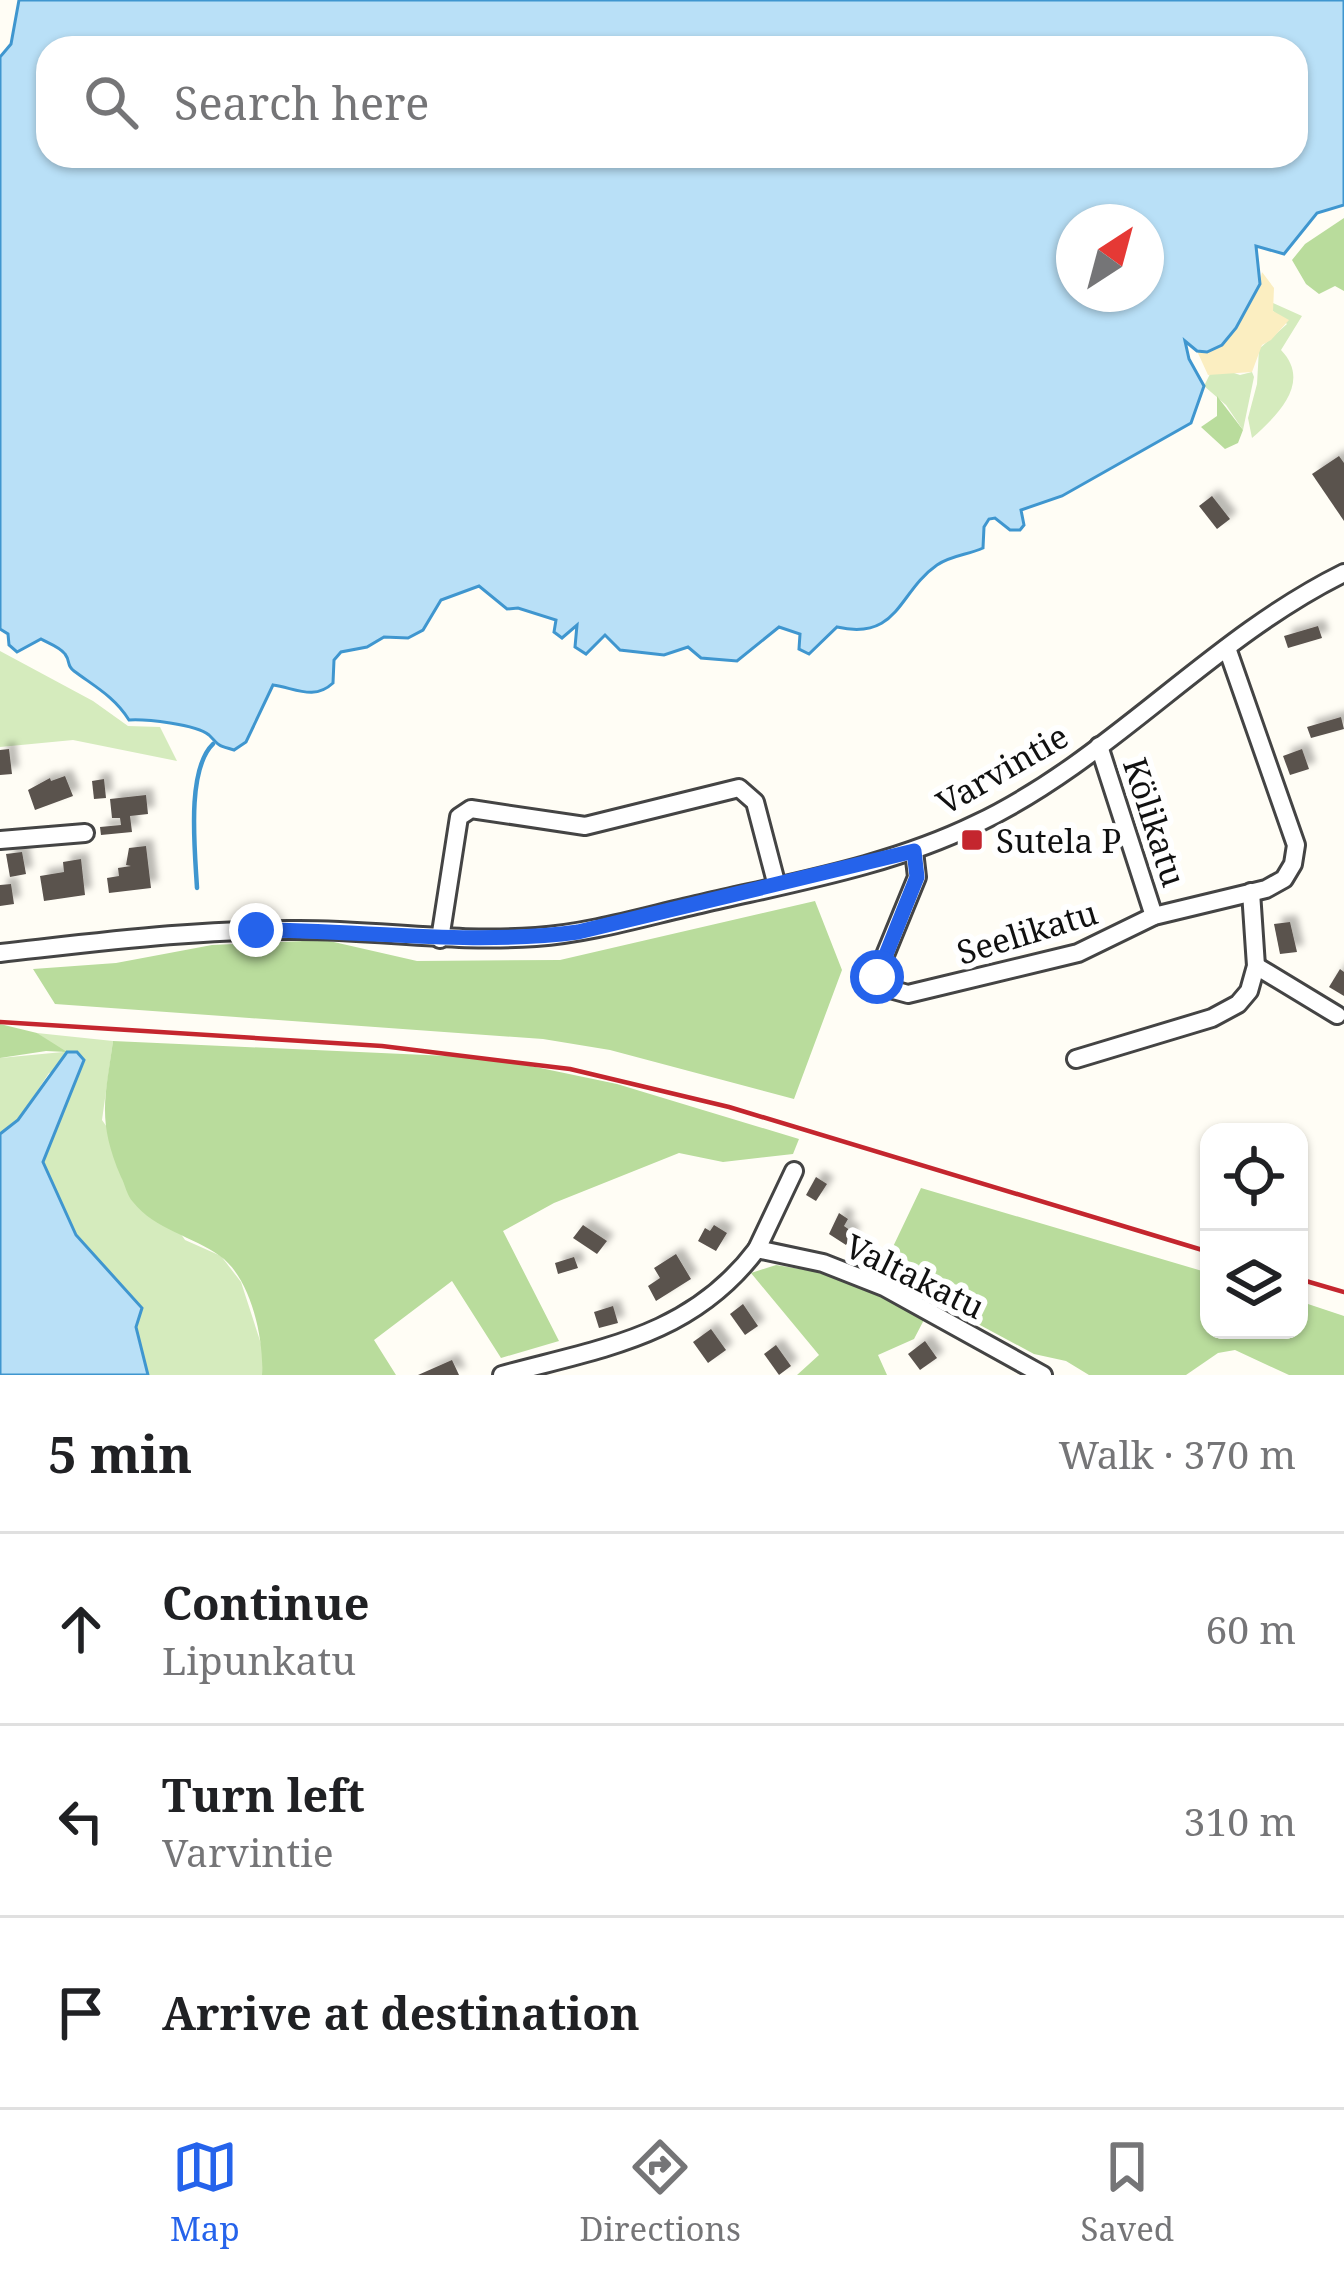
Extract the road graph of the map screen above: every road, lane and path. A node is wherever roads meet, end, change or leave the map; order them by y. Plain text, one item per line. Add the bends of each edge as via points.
1 (1344, 573) edge
2 (1227, 648) junction
3 (1100, 746) junction
4 (85, 832) dead end
5 (0, 840) edge
6 (914, 851) junction
7 (777, 886) junction
8 (1251, 892) junction
9 (1154, 916) junction
10 (440, 939) junction
11 (0, 953) edge
12 (1256, 966) junction
13 (1337, 1015) dead end
14 (1076, 1059) dead end
15 (794, 1171) dead end
16 (757, 1249) junction
17 (502, 1375) edge
18 (1043, 1375) edge

1 - 2 street, Varvintie
2 - 3 street, Varvintie
2 - 8 street via 1296,845 1284,879
3 - 6 street, Varvintie via 1002,811
3 - 9 street, Kölikatu
4 - 5 street
6 - 7 street, Varvintie
6 - 9 street, Seelikatu via 917,877 877,977 908,994 1078,953
7 - 10 street, Varvintie via 578,932
7 - 10 street via 755,802 739,788 585,826 472,809 459,817
8 - 9 street, Seelikatu
8 - 12 street
10 - 11 street, Varvintie via 256,930
12 - 13 street
12 - 14 street via 1250,991 1212,1018
15 - 16 street
16 - 17 street via 708,1299 652,1334
16 - 18 street, Valtakatu via 884,1287

